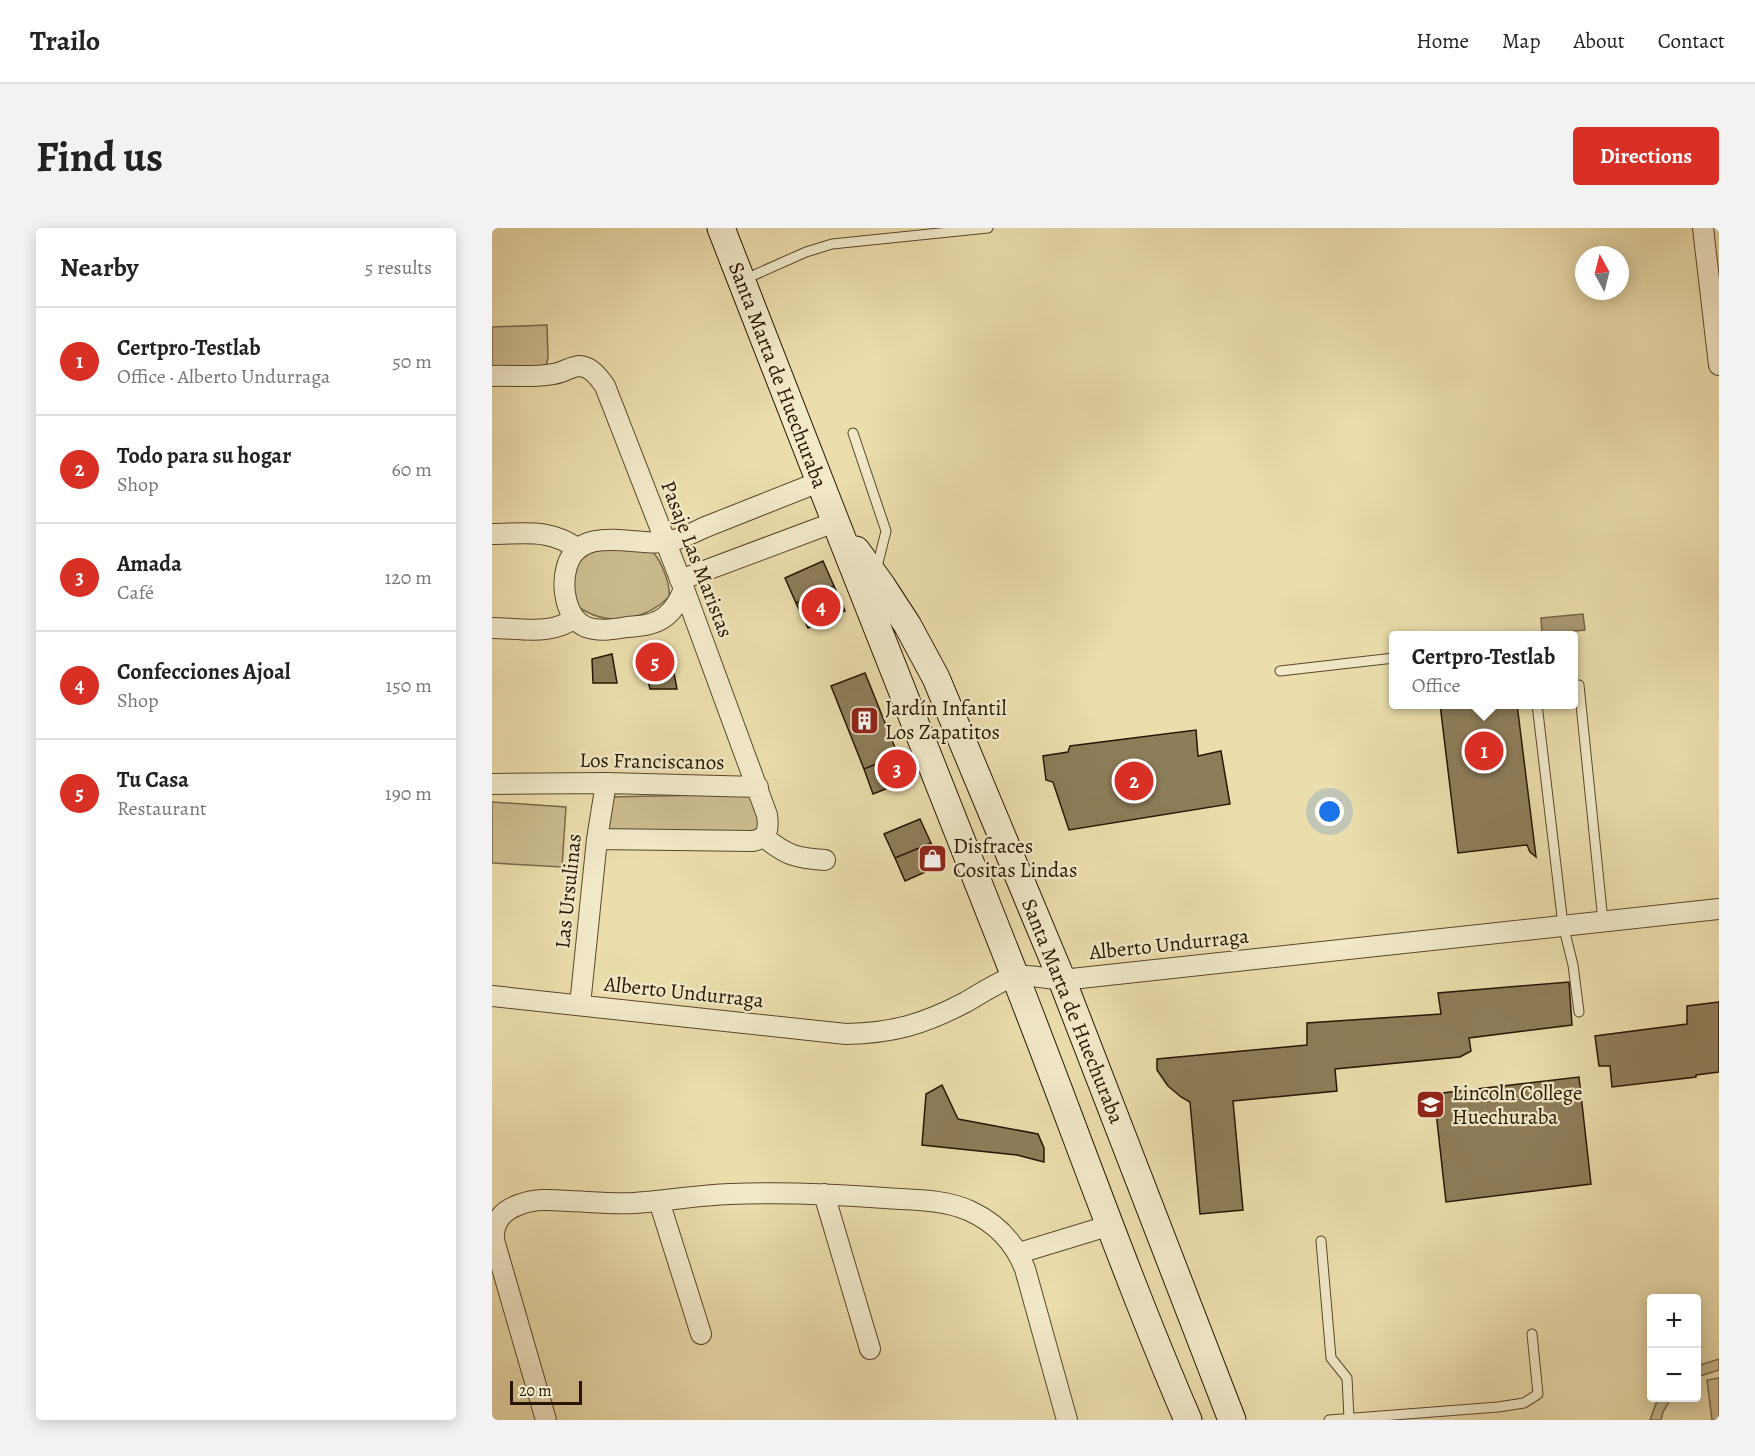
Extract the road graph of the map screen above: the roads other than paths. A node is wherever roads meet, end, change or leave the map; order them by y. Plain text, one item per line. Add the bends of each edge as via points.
1 (721, 228) edge
2 (988, 228) edge
3 (1703, 228) edge
4 (741, 281) junction
5 (1719, 365) edge
6 (492, 376) edge
7 (853, 433) dead end
8 (819, 482) junction
9 (835, 522) junction
10 (492, 534) edge
11 (666, 542) junction
12 (578, 549) junction
13 (875, 576) junction
14 (682, 585) junction
15 (574, 618) junction
16 (492, 628) edge
17 (1389, 659) edge
18 (1280, 671) dead end
19 (1579, 685) dead end
20 (1537, 709) edge
21 (606, 783) junction
22 (492, 784) edge
23 (758, 787) junction
24 (764, 837) junction
25 (597, 839) junction
26 (825, 860) dead end
27 (1719, 909) edge
28 (1603, 921) junction
29 (1563, 925) junction
30 (1015, 976) junction
31 (1062, 980) junction
32 (492, 996) edge
33 (580, 1005) junction
34 (1579, 1012) dead end
35 (1120, 1127) junction
36 (1080, 1142) junction
37 (824, 1194) junction
38 (659, 1201) junction
39 (495, 1217) edge
40 (1111, 1225) junction
41 (1321, 1241) dead end
42 (1019, 1253) junction
43 (701, 1334) dead end
44 (1532, 1334) dead end
45 (870, 1348) dead end
46 (1349, 1418) junction
47 (546, 1420) edge
48 (1068, 1420) edge
49 (1188, 1420) edge
50 (1232, 1420) edge
51 (1329, 1420) edge

1 - 4 street, Santa Marta de Huechuraba
2 - 4 lane via 832,244
3 - 5 street
4 - 8 street, Santa Marta de Huechuraba
6 - 11 street, Pasaje Las Maristas via 554,374 580,366 600,379
7 - 13 lane via 886,531
8 - 9 street, Santa Marta de Huechuraba
8 - 11 street
9 - 13 street, Santa Marta de Huechuraba
9 - 14 street
9 - 30 street, Santa Marta de Huechuraba
10 - 12 street via 548,534
11 - 12 street via 599,540
11 - 14 street, Pasaje Las Maristas
12 - 15 street via 567,564 564,584
13 - 31 street, Santa Marta de Huechuraba via 936,678
14 - 15 street via 674,608 666,616 642,626 589,628
14 - 23 street, Pasaje Las Maristas
15 - 16 street via 551,629
17 - 18 lane
19 - 28 lane
20 - 29 lane
21 - 22 street, Los Franciscanos
21 - 23 street, Los Franciscanos
21 - 25 street, Las Ursulinas
23 - 24 street via 767,815
24 - 25 street via 753,841
24 - 26 street via 793,856
25 - 33 street, Las Ursulinas
27 - 28 street, Alberto Undurraga
28 - 29 street, Alberto Undurraga
29 - 31 street, Alberto Undurraga
29 - 34 lane
30 - 31 street, Alberto Undurraga
30 - 33 street, Alberto Undurraga via 928,1021 868,1034
30 - 36 street, Santa Marta de Huechuraba
31 - 35 street, Santa Marta de Huechuraba
32 - 33 street, Alberto Undurraga
35 - 36 street
35 - 50 street, Santa Marta de Huechuraba
36 - 40 street, Santa Marta de Huechuraba
37 - 38 street via 728,1194
37 - 42 street via 951,1204 986,1220
37 - 45 street
38 - 39 street via 534,1200
38 - 43 street
39 - 47 street via 495,1247
40 - 42 street
40 - 49 street, Santa Marta de Huechuraba
41 - 46 lane via 1331,1358 1347,1378
42 - 48 street
44 - 46 lane via 1538,1394 1524,1403
46 - 51 lane

